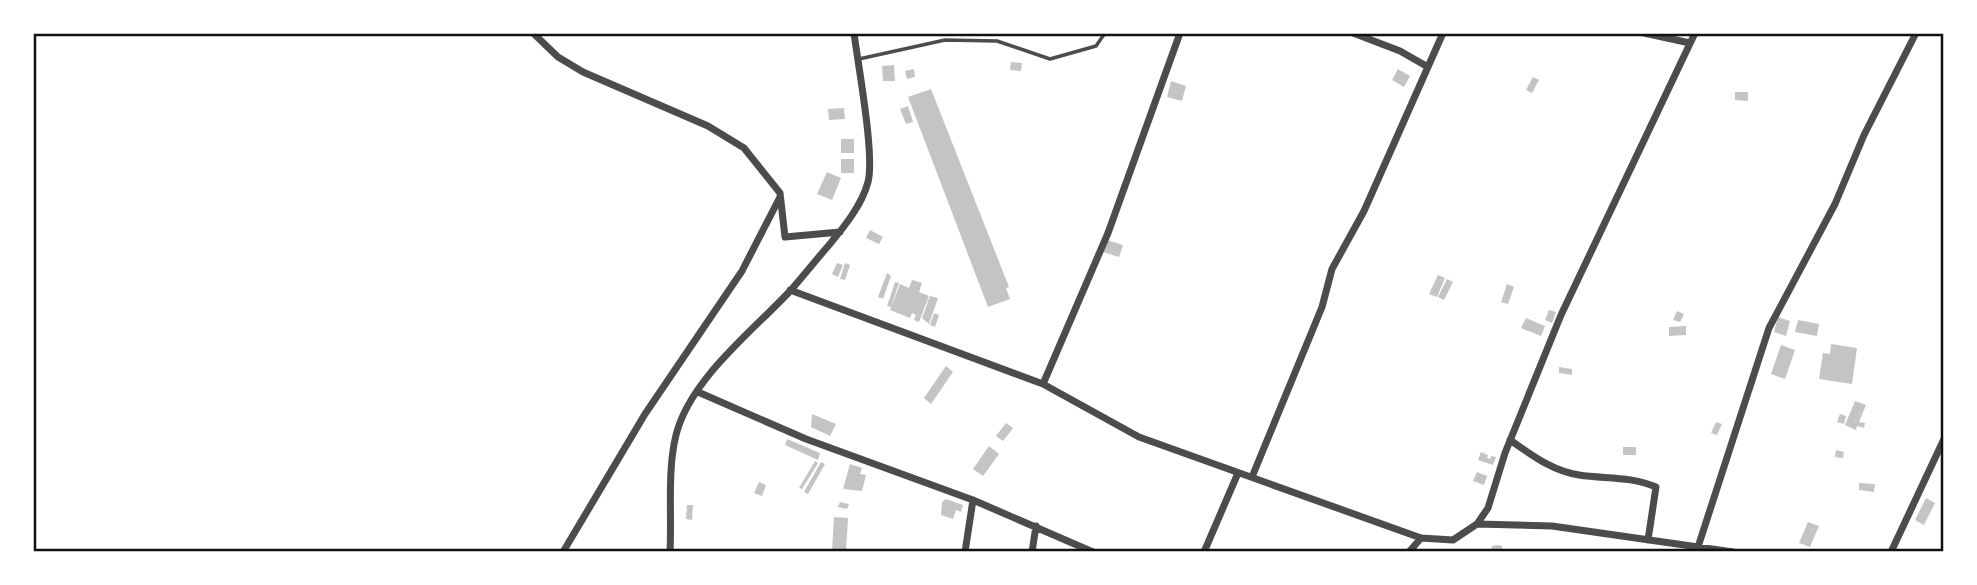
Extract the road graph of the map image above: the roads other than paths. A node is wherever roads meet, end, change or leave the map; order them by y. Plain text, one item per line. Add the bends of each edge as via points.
1 (533, 33) edge
2 (854, 33) edge
3 (1105, 33) edge
4 (1180, 33) edge
5 (1353, 33) edge
6 (1443, 33) edge
7 (1644, 33) edge
8 (1695, 33) edge
9 (1916, 33) edge
10 (1690, 43) junction
11 (857, 60) junction
12 (1428, 67) junction
13 (780, 197) junction
14 (839, 232) junction
15 (790, 290) junction
16 (1043, 384) junction
17 (698, 392) junction
18 (1944, 439) edge
19 (1510, 440) junction
20 (1238, 473) junction
21 (1252, 477) junction
22 (973, 500) junction
23 (1477, 524) junction
24 (1036, 526) junction
25 (1421, 538) junction
26 (1648, 540) junction
27 (1698, 547) junction
28 (1668, 548) edge
29 (563, 552) edge
30 (670, 552) edge
31 (965, 552) edge
32 (1032, 552) edge
33 (1093, 552) edge
34 (1204, 552) edge
35 (1409, 552) edge
36 (1734, 552) edge
37 (1891, 552) edge

1 - 13 street via 558,57 583,72 708,126 744,148
2 - 11 street
3 - 11 lane via 1096,46 1049,59 997,41 945,40
4 - 16 street via 1108,233
5 - 12 street
6 - 12 street
7 - 10 street
8 - 10 street
9 - 27 street via 1835,204 1769,328
10 - 19 street via 1561,315
11 - 14 street via 869,180
12 - 21 street via 1364,211 1332,269 1312,332
13 - 14 street via 785,237
13 - 29 street via 742,271 645,414
14 - 15 street
15 - 16 street
15 - 17 street via 741,339
16 - 20 street via 1139,438
17 - 22 street via 806,439
17 - 30 street via 679,426 671,458
18 - 37 street
19 - 23 street via 1488,508
19 - 26 street via 1550,467 1578,475 1637,479 1656,487
20 - 21 street
20 - 34 street
21 - 25 street
22 - 24 street
22 - 31 street
23 - 25 street via 1453,540
23 - 26 street via 1552,526
24 - 32 street
24 - 33 street
25 - 35 street
26 - 28 street
27 - 28 street
27 - 36 street

